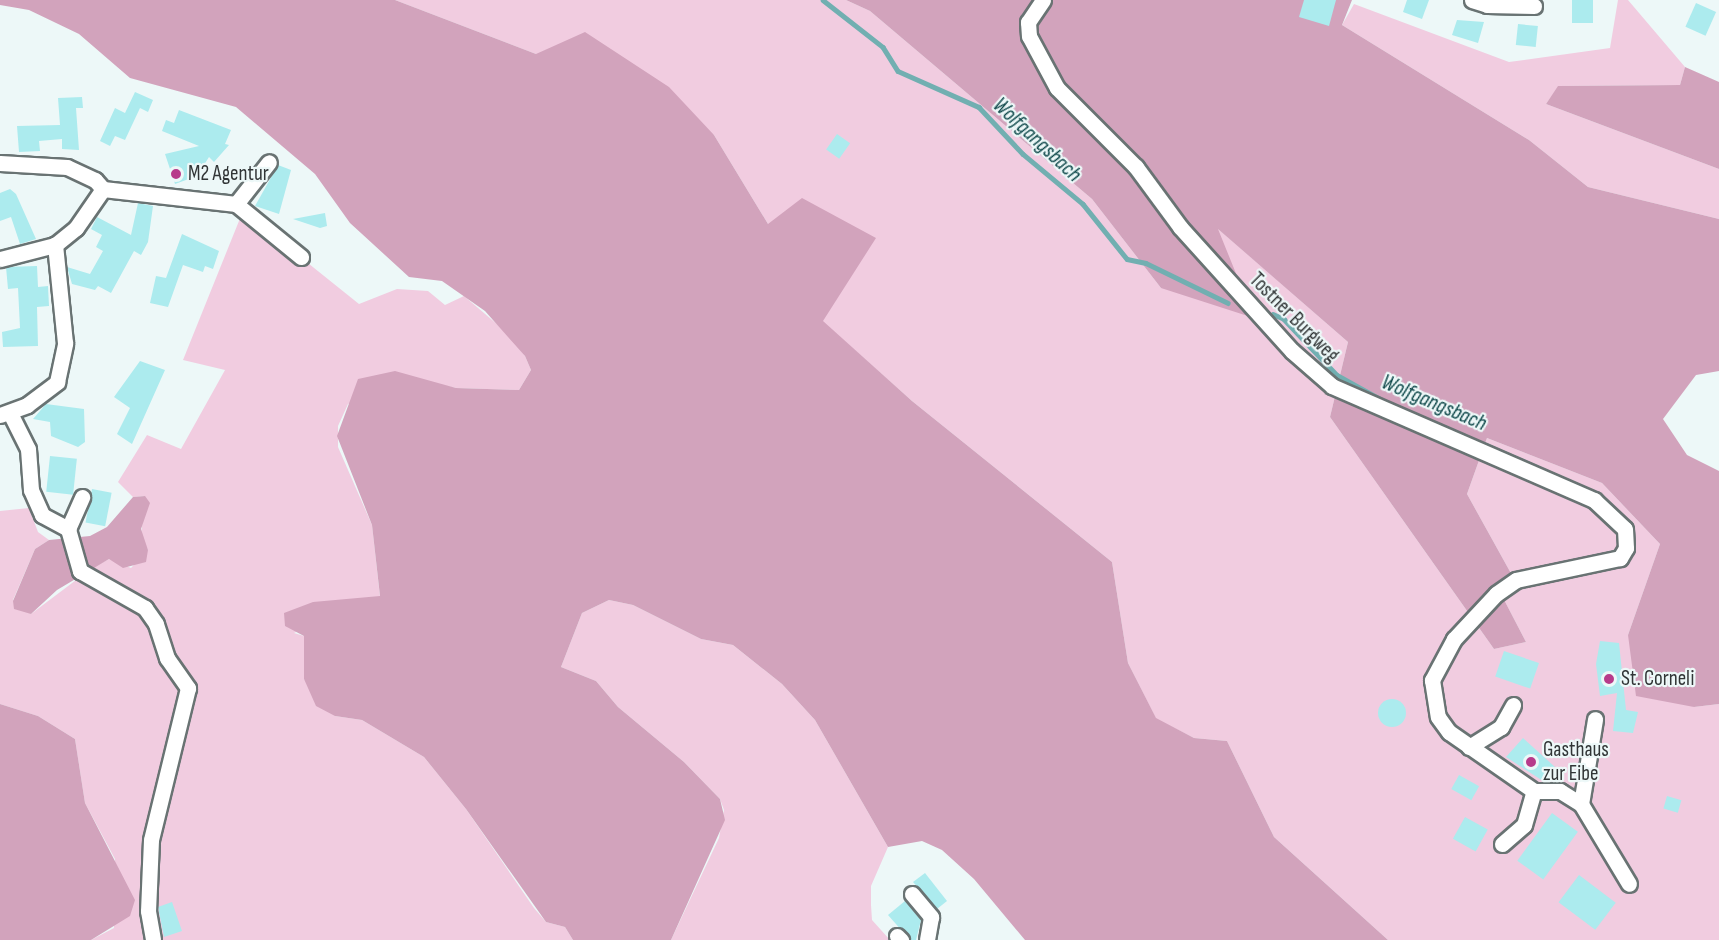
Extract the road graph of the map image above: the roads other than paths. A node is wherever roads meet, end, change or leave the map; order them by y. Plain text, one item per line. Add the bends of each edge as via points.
1 (1043, 0) edge
2 (1472, 0) edge
3 (1534, 6) dead end
4 (269, 162) dead end
5 (0, 163) edge
6 (103, 189) junction
7 (236, 204) junction
8 (55, 244) junction
9 (300, 257) dead end
10 (0, 259) edge
11 (5, 414) edge
12 (82, 497) dead end
13 (68, 528) junction
14 (1513, 705) dead end
15 (1596, 719) dead end
16 (1469, 747) junction
17 (1534, 791) junction
18 (1581, 804) junction
19 (1502, 844) dead end
20 (1629, 884) dead end
21 (912, 894) dead end
22 (153, 940) edge
23 (927, 940) edge

1 - 16 street, Tostner Burgweg via 1028,22 1029,36 1057,88 1136,167 1180,227 1292,351 1332,386 1594,500 1625,529 1626,548 1620,558 1516,580 1454,639 1432,680 1432,700 1449,732
2 - 3 street via 1487,5
4 - 7 street
5 - 6 street via 67,167 95,180
6 - 7 street
6 - 8 street via 76,228
7 - 9 street
8 - 10 street
8 - 11 street via 63,302 61,372 42,394
11 - 13 street via 28,449 38,509 51,522
12 - 13 street
13 - 22 street via 80,572 145,609 156,624 167,658 188,688 151,840 148,911
14 - 16 street via 1501,727
15 - 18 street
16 - 17 street, Tostner Burgweg
17 - 18 street, Tostner Burgweg via 1560,791
17 - 19 street via 1524,825
18 - 20 street
21 - 23 street via 931,917

